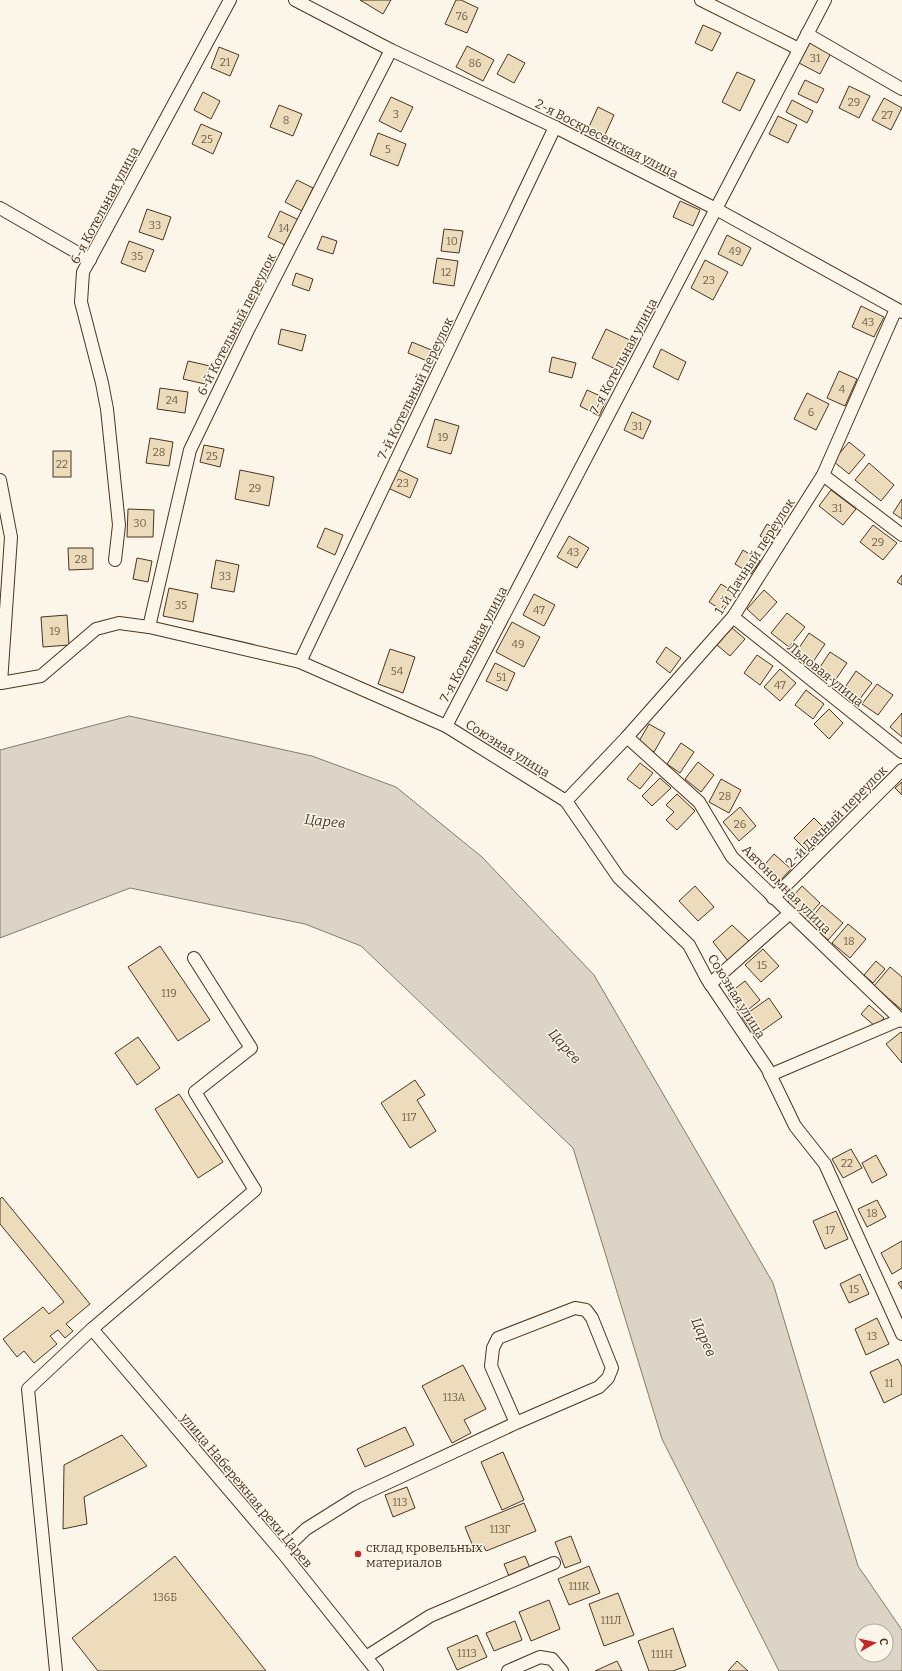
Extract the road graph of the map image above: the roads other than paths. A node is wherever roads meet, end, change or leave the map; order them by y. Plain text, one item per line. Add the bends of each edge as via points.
1 (230, 0) edge
2 (295, 0) edge
3 (701, 0) edge
4 (824, 0) edge
5 (807, 34) junction
6 (799, 49) junction
7 (391, 50) junction
8 (902, 89) edge
9 (556, 127) junction
10 (0, 208) edge
11 (716, 209) junction
12 (90, 260) junction
13 (899, 310) edge
14 (824, 475) junction
15 (0, 480) edge
16 (902, 535) edge
17 (116, 560) dead end
18 (733, 617) junction
19 (149, 627) junction
20 (300, 662) junction
21 (446, 726) junction
22 (627, 737) junction
23 (902, 752) edge
24 (902, 770) edge
25 (566, 801) junction
26 (774, 898) junction
27 (790, 913) junction
28 (194, 958) dead end
29 (710, 984) junction
30 (902, 1020) edge
31 (770, 1074) junction
32 (92, 1329) junction
33 (902, 1334) edge
34 (516, 1423) junction
35 (282, 1552) junction
36 (554, 1563) dead end
37 (366, 1657) junction
38 (56, 1671) edge
39 (377, 1671) edge
40 (508, 1671) edge
41 (562, 1671) edge

1 - 12 street, 6-я Котельная улица
2 - 7 street, 2-я Воскресенская улица
3 - 6 street
4 - 5 street, 7-я Котельная улица
5 - 6 street, 7-я Котельная улица
5 - 8 street
6 - 11 street, 7-я Котельная улица
7 - 9 street, 2-я Воскресенская улица
7 - 19 street, 6-й Котельный переулок via 192,445
9 - 11 street, 2-я Воскресенская улица
9 - 20 street, 7-й Котельный переулок
10 - 12 street
11 - 13 street, 2-я Воскресенская улица
11 - 21 street, 7-я Котельная улица
12 - 17 street, 6-я Котельная улица via 83,272 82,302 107,409 118,525
13 - 14 street, 1-й Дачный переулок
14 - 16 street
14 - 18 street, 1-й Дачный переулок
15 - 19 street, Союзная улица via 11,537 2,683 41,676 96,629 119,623
18 - 22 street, 1-й Дачный переулок
18 - 23 street, Льдовая улица
19 - 20 street, Союзная улица
20 - 21 street, Союзная улица
21 - 25 street, Союзная улица
22 - 25 street, 1-й Дачный переулок
22 - 26 street, Автономная улица via 699,802 732,856
24 - 26 street, 2-й Дачный переулок
25 - 29 street, Союзная улица via 619,878 689,945
26 - 27 street, Автономная улица
27 - 29 street
27 - 30 street, Автономная улица
28 - 32 street via 251,1048 195,1092 255,1190
29 - 31 street, Союзная улица
30 - 31 street
31 - 33 street, Союзная улица via 795,1126 824,1164
32 - 35 street, улица Набережная реки Царев
32 - 38 street via 28,1389
34 - 34 street via 599,1387 608,1378 612,1368 592,1318 586,1310 575,1308 498,1338 492,1348 491,1366
34 - 35 street via 358,1497 306,1529
35 - 37 street, улица Набережная реки Царев
36 - 37 street via 430,1616
37 - 39 street, улица Набережная реки Царев
40 - 41 street via 540,1657 552,1659

